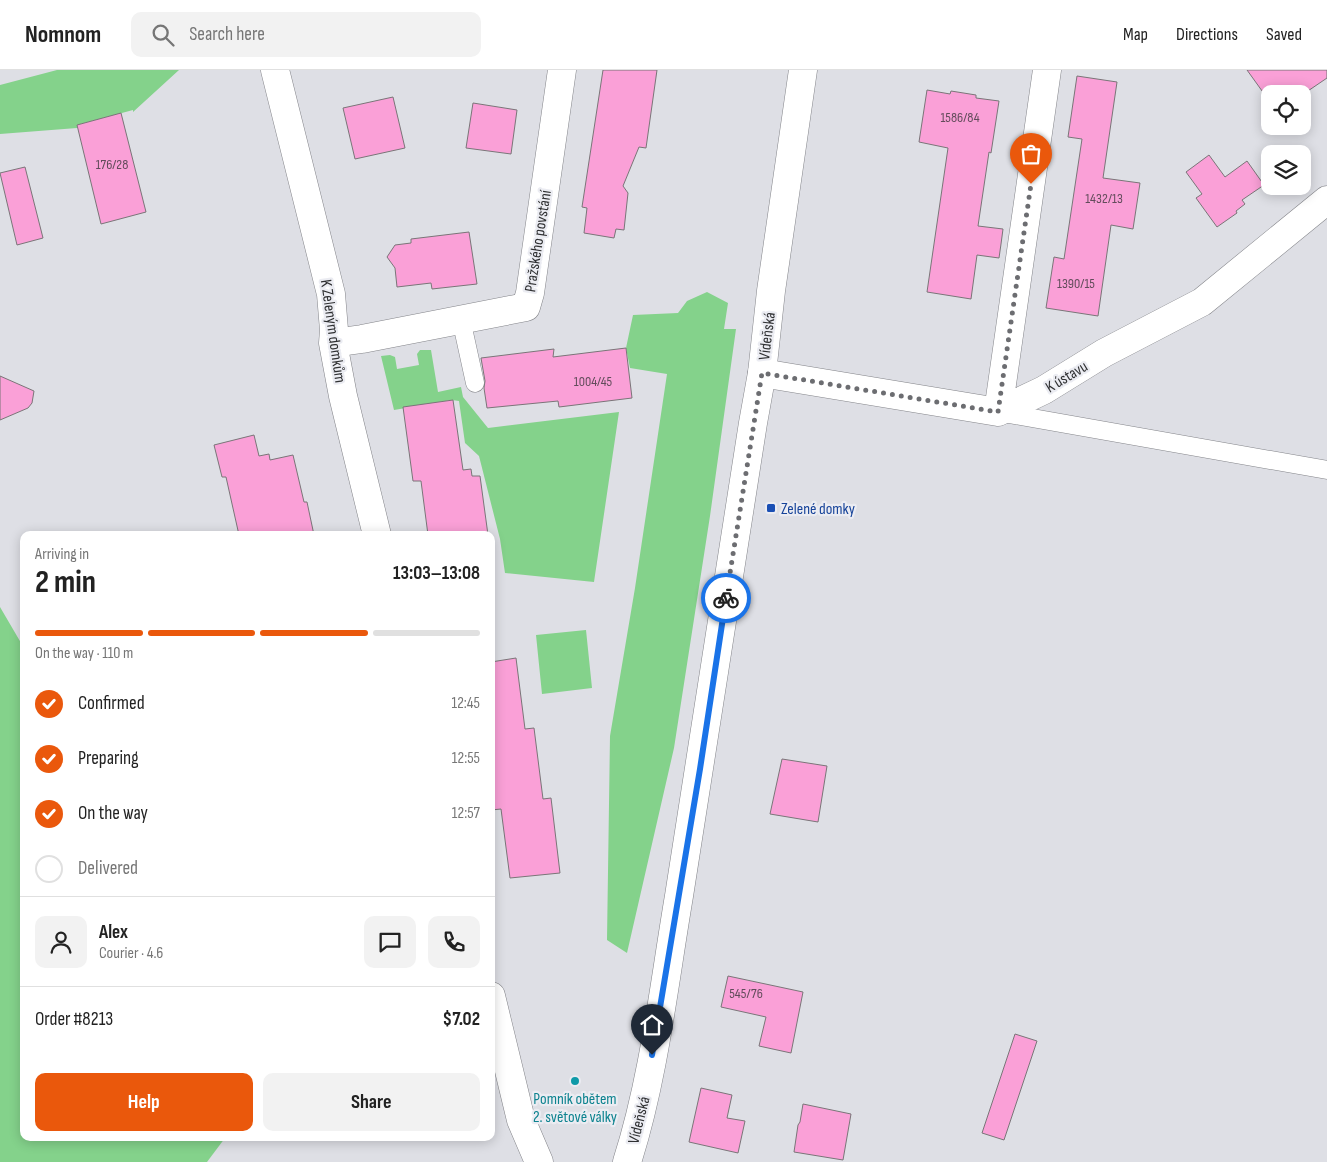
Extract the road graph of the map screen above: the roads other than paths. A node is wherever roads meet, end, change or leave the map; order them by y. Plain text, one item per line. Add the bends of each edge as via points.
1 (275, 70) edge
2 (562, 70) edge
3 (804, 70) edge
4 (1047, 70) edge
5 (1327, 200) edge
6 (461, 319) junction
7 (333, 343) junction
8 (762, 373) junction
9 (476, 383) dead end
10 (998, 412) junction
11 (1327, 470) edge
12 (377, 531) edge
13 (495, 1013) edge
14 (539, 1162) edge
15 (627, 1162) edge

1 - 7 street, K Zeleným domkům via 331,294
2 - 6 street, Pražského povstání via 526,307
3 - 8 street, Vídeňská
4 - 10 street
5 - 10 street, K ústavu via 1202,302
6 - 7 street, Pražského povstání
6 - 9 lane
7 - 12 street, K Zeleným domkům
8 - 10 street
8 - 15 street, Vídeňská via 658,1021 639,1124
10 - 11 lane
13 - 14 street via 521,1120

